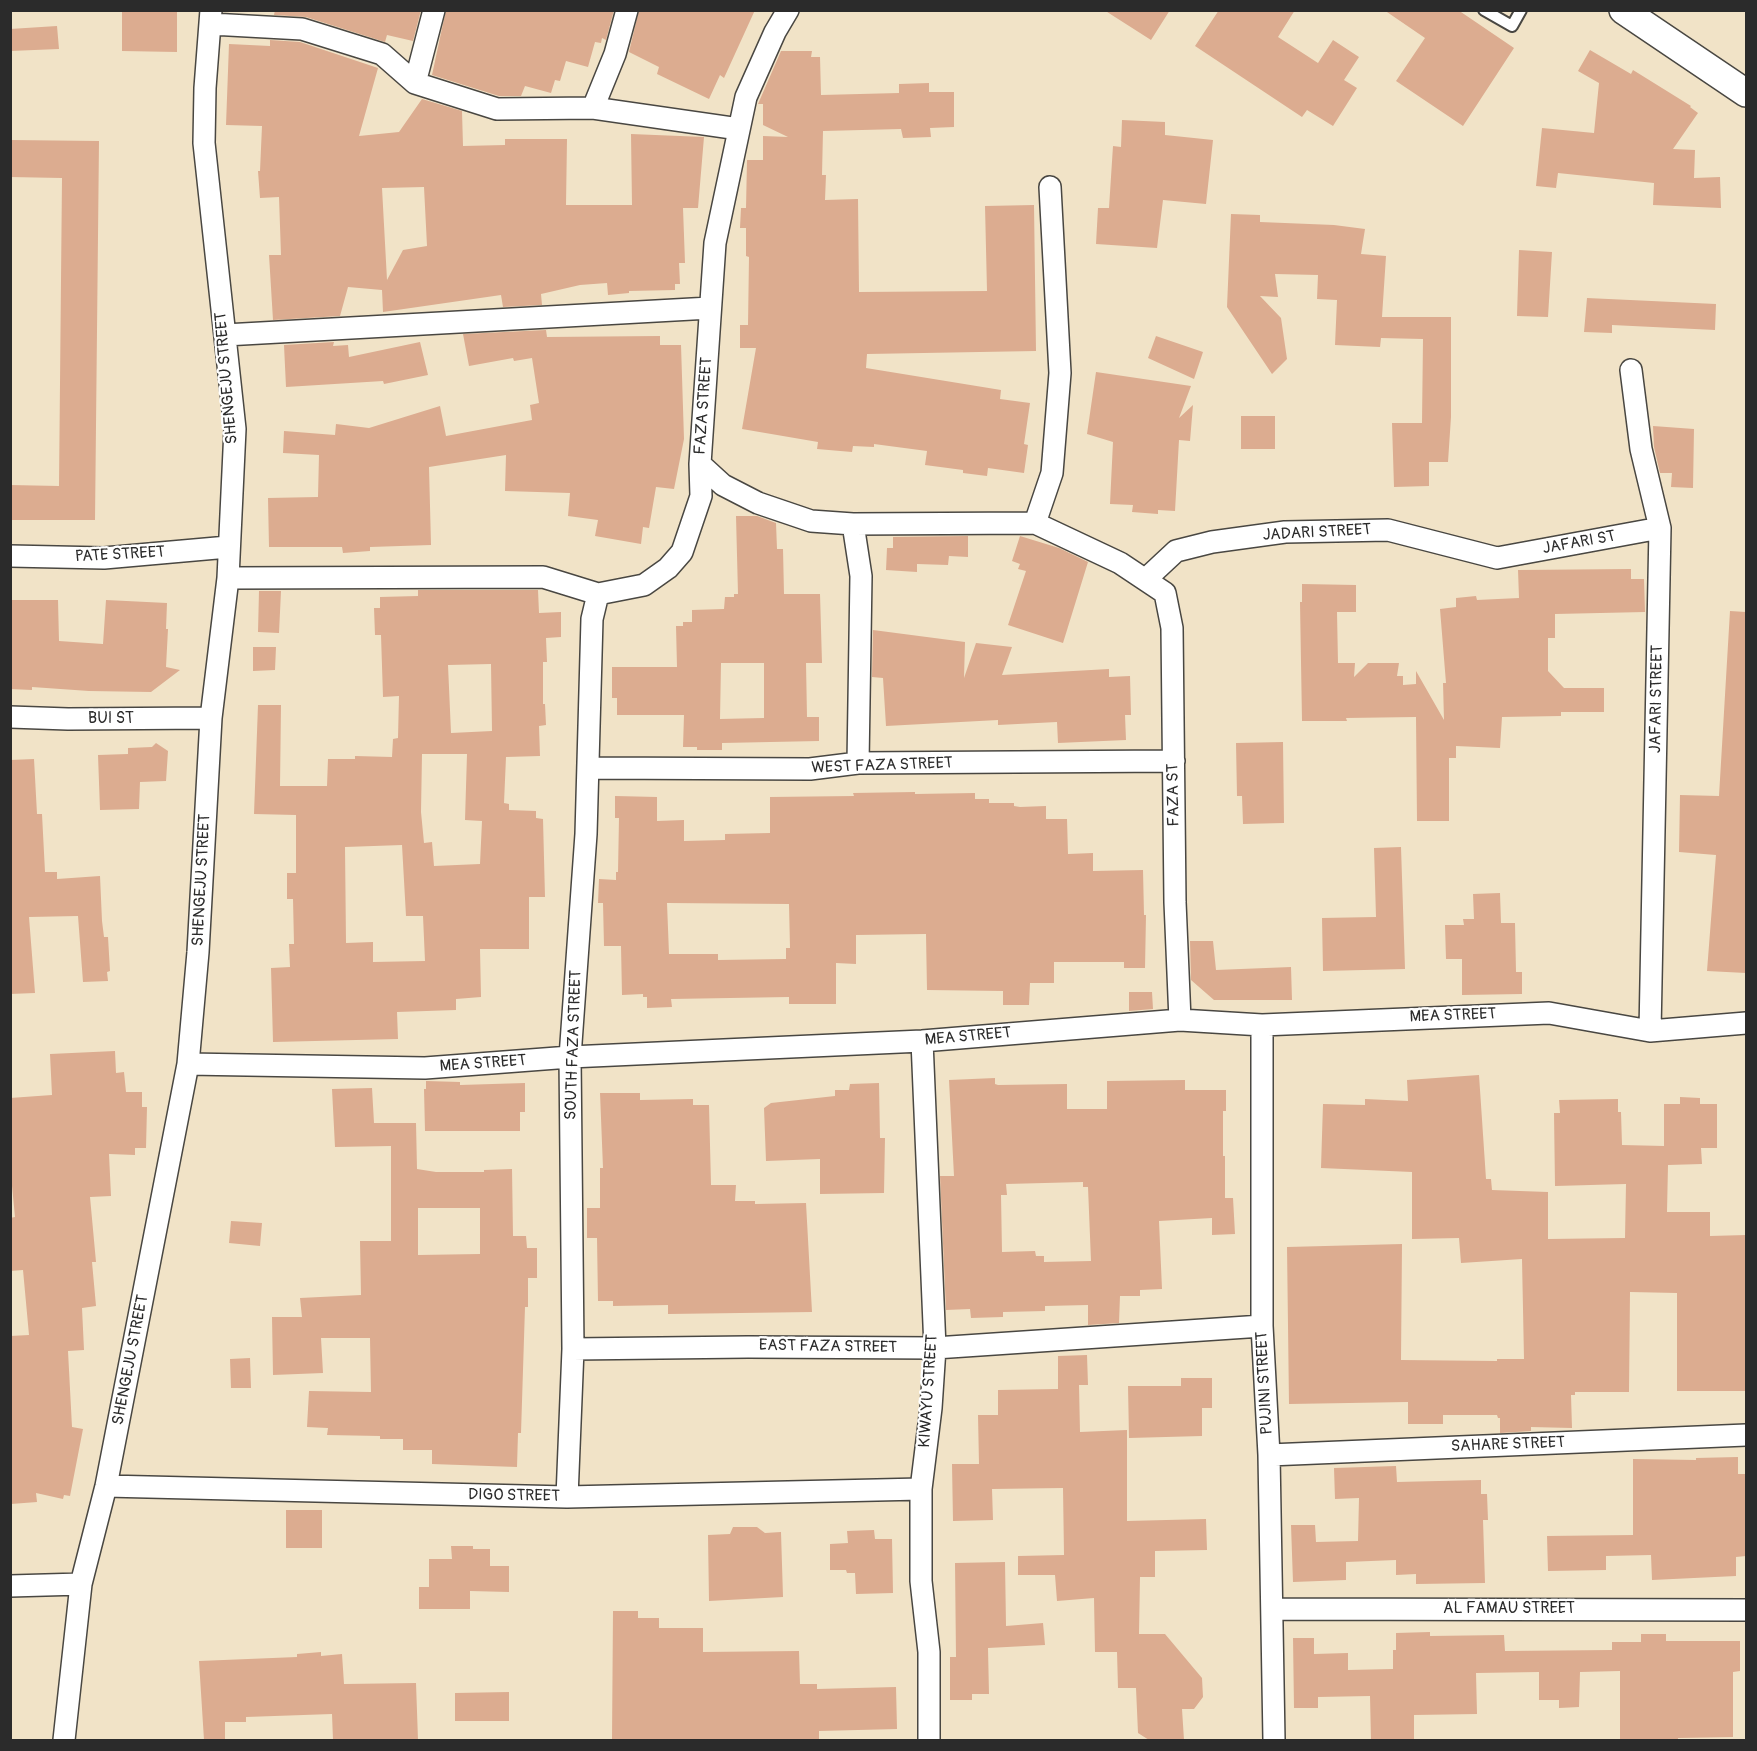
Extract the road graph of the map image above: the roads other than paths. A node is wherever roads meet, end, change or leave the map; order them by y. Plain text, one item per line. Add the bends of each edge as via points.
1 (434, 10) edge
2 (627, 10) edge
3 (788, 10) edge
4 (1484, 10) edge
5 (1521, 10) edge
6 (1623, 10) edge
7 (211, 17) edge
8 (415, 83) junction
9 (1746, 93) edge
10 (594, 108) junction
11 (739, 129) junction
12 (1050, 187) dead end
13 (710, 308) junction
14 (225, 335) junction
15 (1630, 369) dead end
16 (700, 464) junction
17 (1035, 523) junction
18 (853, 524) junction
19 (1660, 528) junction
20 (228, 547) junction
21 (10, 556) edge
22 (1497, 558) joint
23 (228, 578) junction
24 (1146, 579) junction
25 (598, 594) junction
26 (10, 717) edge
27 (211, 718) junction
28 (1174, 761) junction
29 (858, 763) junction
30 (589, 768) junction
31 (1180, 1020) junction
32 (1746, 1023) edge
33 (1262, 1025) junction
34 (1650, 1031) junction
35 (922, 1041) junction
36 (570, 1057) junction
37 (188, 1065) junction
38 (1262, 1326) junction
39 (934, 1348) junction
40 (573, 1349) junction
41 (1746, 1435) edge
42 (1269, 1455) junction
43 (106, 1486) junction
44 (921, 1489) junction
45 (567, 1497) junction
46 (81, 1584) junction
47 (10, 1586) edge
48 (1272, 1609) junction
49 (1746, 1610) edge
50 (64, 1740) edge
51 (929, 1740) edge
52 (1274, 1740) edge

1 - 8 street
2 - 10 street
3 - 11 street, FAZA STREET via 746,98
4 - 5 lane via 1512,26
6 - 9 street
7 - 8 street via 302,29 382,54
7 - 14 street, SHENGEJU STREET via 204,143
8 - 10 street via 497,109
10 - 11 street
11 - 13 street, FAZA STREET via 715,243
12 - 17 street via 1060,373 1052,473
13 - 14 street
13 - 16 street, FAZA STREET
14 - 20 street, SHENGEJU STREET via 235,429
15 - 19 street, JAFARI STREET via 1641,450
16 - 18 street, FAZA STREET via 723,485 758,503 811,521
16 - 25 street via 701,496 682,552 644,585
17 - 18 street, FAZA STREET
17 - 24 street, FAZA STREET
18 - 29 street via 861,576
19 - 22 street, JAFARI ST
19 - 34 street, JAFARI STREET
20 - 21 street, PATE STREET via 104,558
20 - 23 street, SHENGEJU STREET
22 - 24 street, JADARI STREET via 1388,530 1285,532 1176,551
23 - 25 street via 543,577
23 - 27 street, SHENGEJU STREET
24 - 28 street, FAZA ST via 1165,593 1172,628
25 - 30 street, SOUTH FAZA STREET via 592,619
26 - 27 street, BUI ST
27 - 37 street, SHENGEJU STREET
28 - 29 street, WEST FAZA STREET
28 - 31 street, FAZA ST
29 - 30 street, WEST FAZA STREET via 810,769
30 - 36 street, SOUTH FAZA STREET
31 - 33 street, MEA STREET
31 - 35 street, MEA STREET
32 - 34 street, MEA STREET
33 - 34 street, MEA STREET via 1549,1013
33 - 38 street, PUJINI STREET
35 - 36 street, MEA STREET
35 - 39 street, KIWAYU STREET
36 - 37 street, MEA STREET via 425,1068
36 - 40 street, SOUTH FAZA STREET
37 - 43 street, SHENGEJU STREET
38 - 39 street, EAST FAZA STREET
38 - 42 street, PUJINI STREET
39 - 40 street, EAST FAZA STREET
39 - 44 street, KIWAYU STREET
40 - 45 street, SOUTH FAZA STREET
41 - 42 street, SAHARE STREET
42 - 48 street, PUJINI STREET
43 - 45 street, DIGO STREET
43 - 46 street, SHENGEJU STREET
44 - 45 street, DIGO STREET
44 - 51 street, KIWAYU STREET via 921,1581 930,1652
46 - 47 street
46 - 50 street, SHENGEJU STREET
48 - 49 street, AL FAMAU STREET
48 - 52 street, PUJINI STREET

